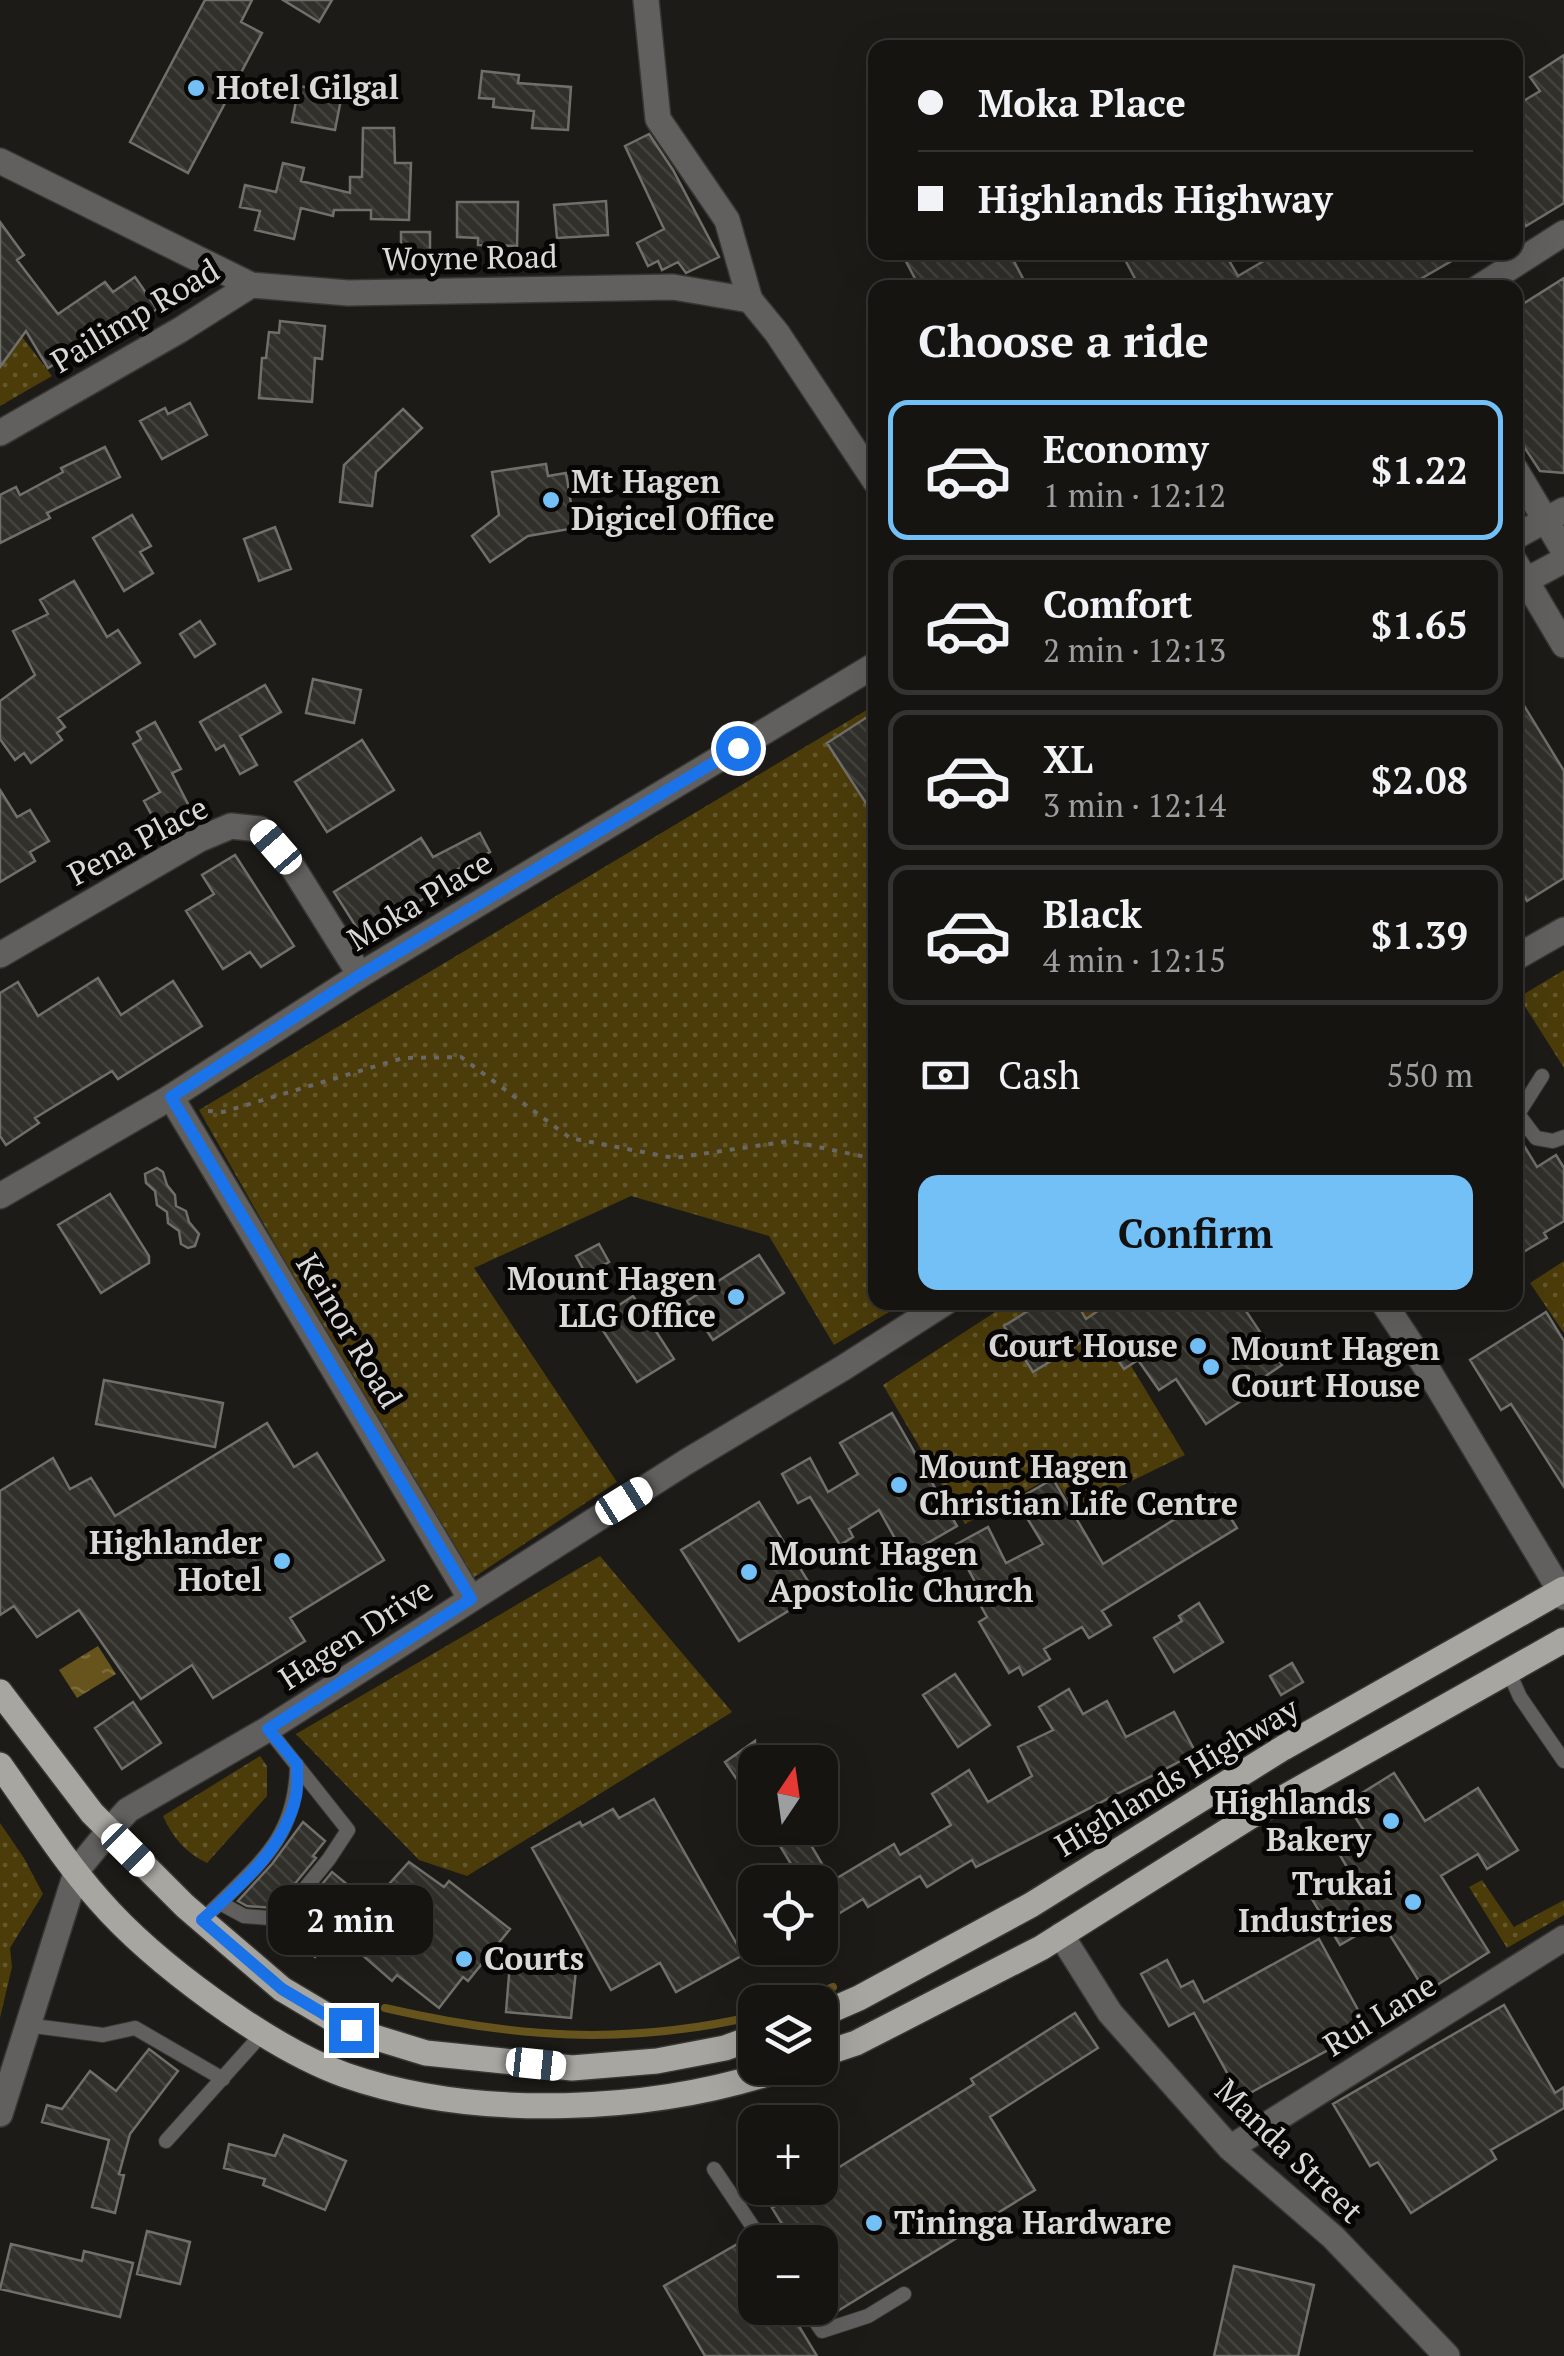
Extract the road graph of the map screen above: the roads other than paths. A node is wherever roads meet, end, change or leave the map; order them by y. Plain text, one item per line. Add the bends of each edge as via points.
1 (646, 0) edge
2 (0, 162) edge
3 (1564, 233) edge
4 (1523, 259) edge
5 (1522, 260) edge
6 (1491, 280) edge
7 (252, 285) junction
8 (750, 300) junction
9 (0, 433) edge
10 (868, 470) edge
11 (1523, 478) edge
12 (1555, 515) edge
13 (1523, 533) edge
14 (1564, 551) edge
15 (1564, 560) edge
16 (1523, 571) edge
17 (1523, 577) edge
18 (1564, 645) edge
19 (868, 669) edge
20 (1564, 930) edge
21 (1523, 953) edge
22 (0, 955) edge
23 (360, 975) junction
24 (1542, 1076) dead end
25 (171, 1097) junction
26 (1523, 1106) edge
27 (1523, 1121) edge
28 (1564, 1136) edge
29 (0, 1196) edge
30 (934, 1310) edge
31 (1388, 1310) edge
32 (1563, 1593) edge
33 (471, 1599) junction
34 (1564, 1640) edge
35 (1508, 1670) junction
36 (0, 1692) edge
37 (268, 1729) junction
38 (1564, 1761) edge
39 (297, 1764) junction
40 (0, 1765) edge
41 (109, 1831) junction
42 (76, 1870) junction
43 (211, 1911) junction
44 (1061, 1936) junction
45 (1564, 1938) edge
46 (838, 2008) edge
47 (26, 2025) junction
48 (262, 2034) junction
49 (738, 2043) edge
50 (838, 2050) edge
51 (223, 2079) junction
52 (738, 2084) edge
53 (0, 2114) edge
54 (166, 2141) dead end
55 (1230, 2148) junction
56 (714, 2168) dead end
57 (752, 2225) edge
58 (904, 2294) dead end
59 (818, 2325) edge
60 (1447, 2356) edge

1 - 8 street via 658,119 727,220
2 - 7 street, Woyne Road
3 - 4 street
5 - 6 street
7 - 8 street, Woyne Road via 348,293 673,287
7 - 9 street, Pailimp Road
8 - 10 street
11 - 12 street
12 - 13 street
12 - 14 street
15 - 16 street
17 - 18 street
19 - 23 street, Moka Place
20 - 21 street
22 - 23 street, Pena Place via 231,826 260,829 292,866
23 - 25 street, Moka Place
24 - 26 lane
25 - 29 street, Moka Place
25 - 33 street, Keinor Road
27 - 28 lane via 1536,1138
30 - 33 street, Hagen Drive
31 - 32 street
32 - 46 main road, Highlands Highway via 1284,1748 1031,1905
33 - 37 street, Hagen Drive
34 - 35 main road
35 - 38 lane
35 - 44 main road via 1252,1816
36 - 41 main road
37 - 39 lane
37 - 41 street, Hagen Drive via 128,1810
39 - 43 lane via 296,1796 280,1839
39 - 43 lane via 348,1830 280,1918
40 - 42 main road
41 - 42 street, Hagen Drive
41 - 43 main road
42 - 47 street
42 - 48 main road via 150,1948
43 - 49 main road via 282,1989 351,2030 426,2052 572,2068 657,2061
44 - 50 main road
44 - 55 street, Manda Street via 1110,2013
45 - 55 street, Rui Lane
47 - 51 lane via 103,2034 135,2028
47 - 53 street
48 - 51 lane
48 - 52 main road via 343,2074 422,2096 555,2106 662,2100
51 - 54 lane
55 - 60 street, Manda Street via 1333,2237
56 - 57 lane
58 - 59 lane via 868,2316 822,2331

